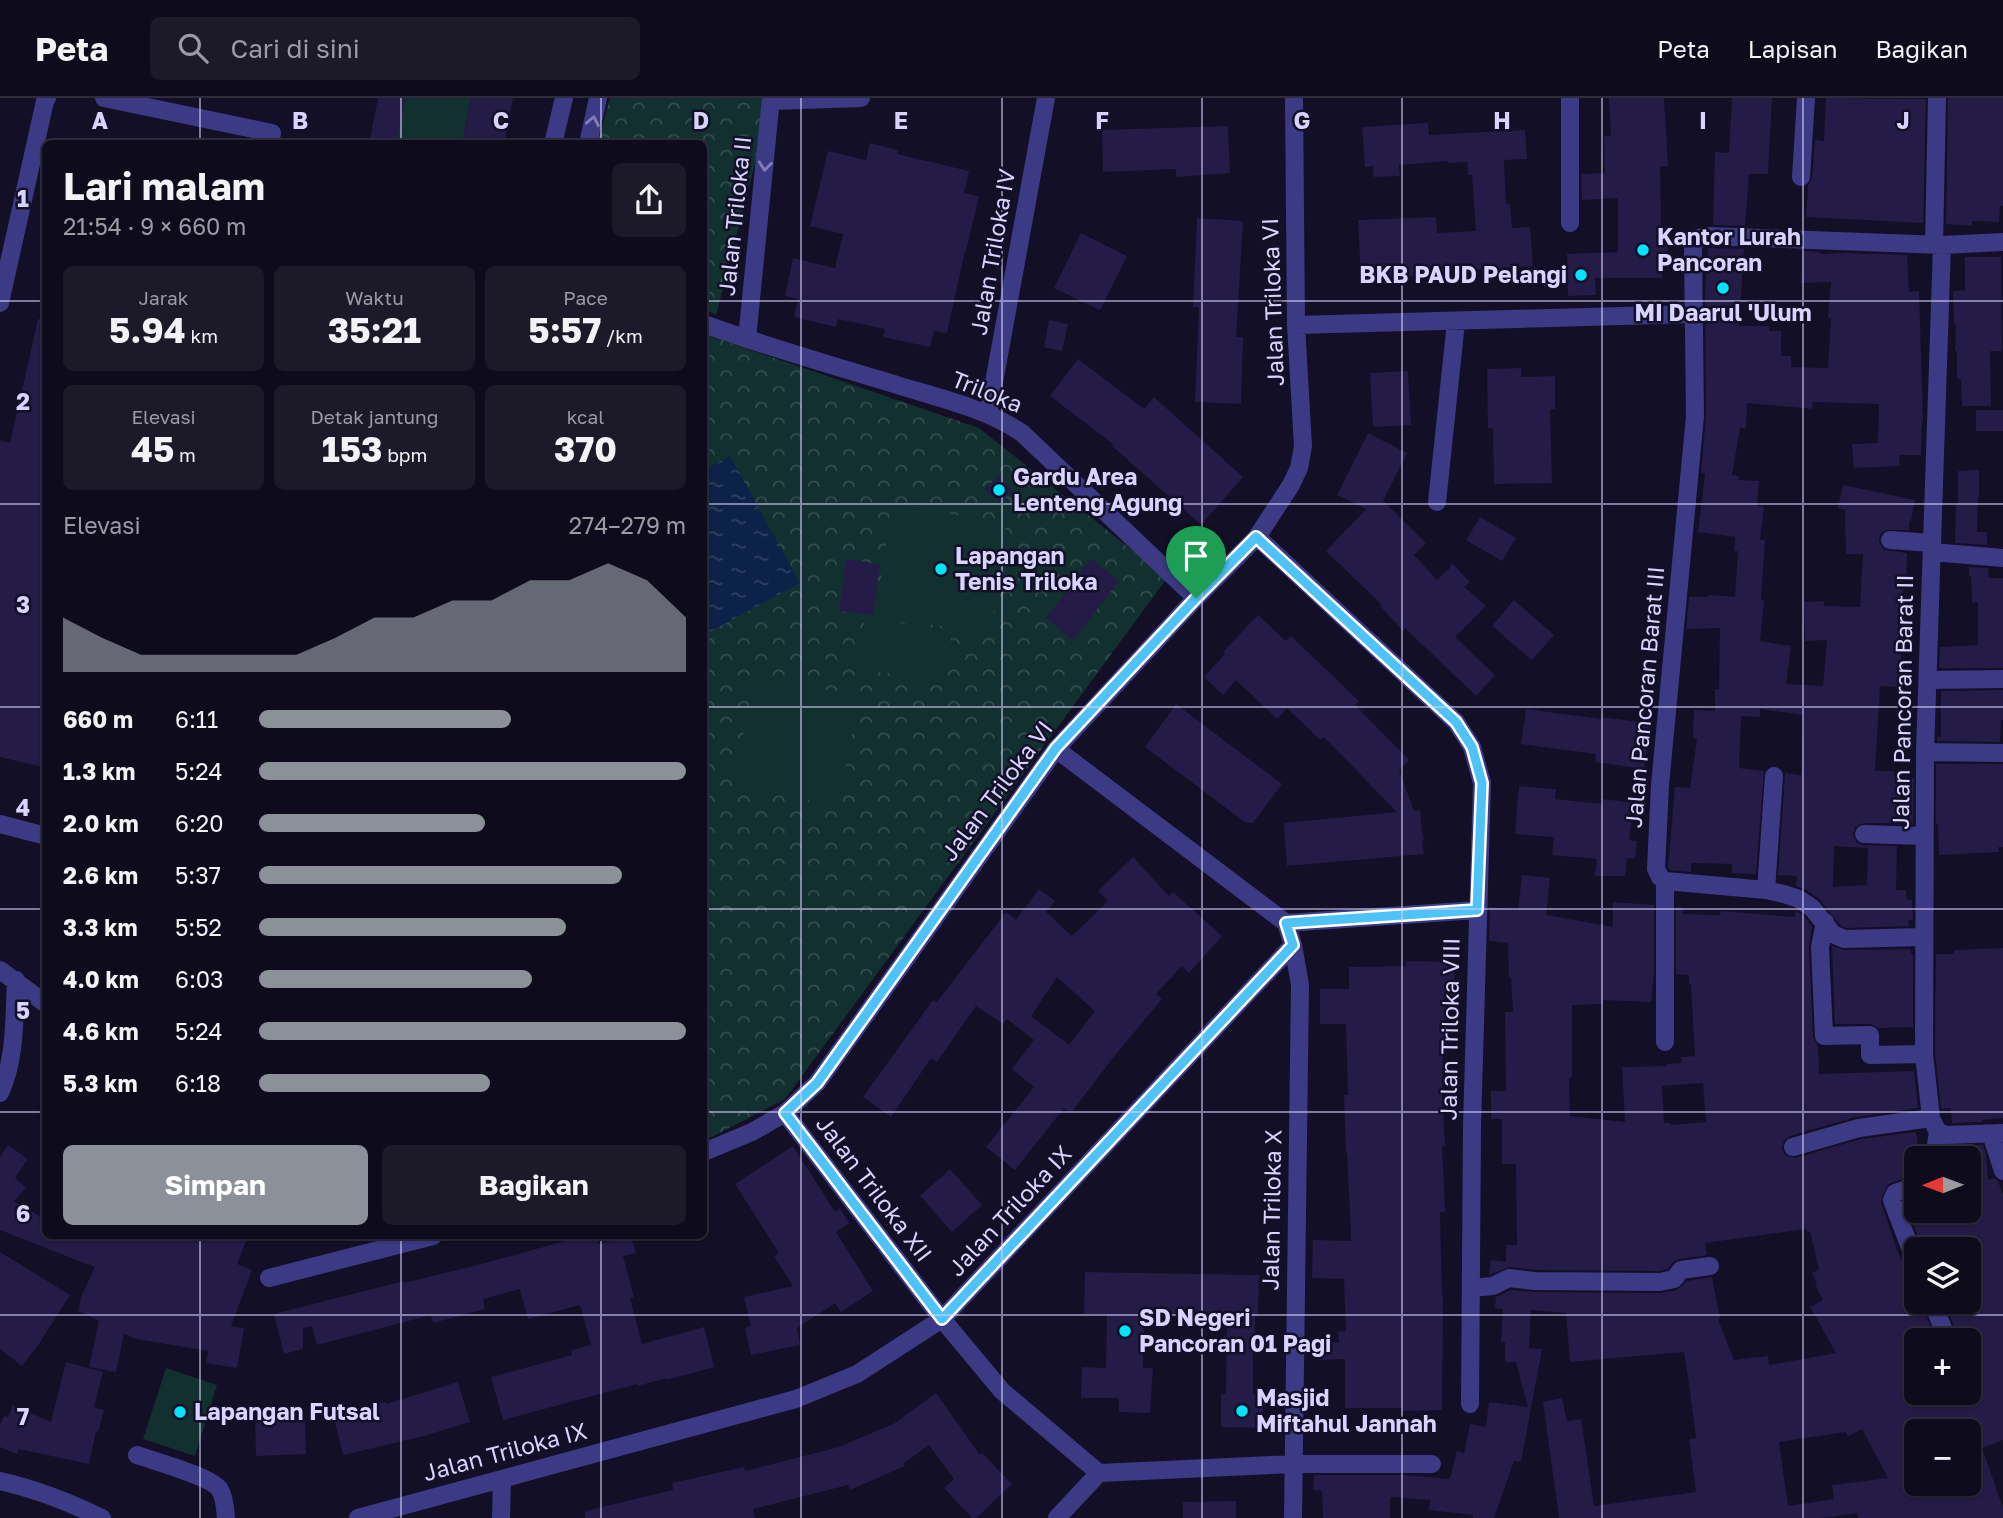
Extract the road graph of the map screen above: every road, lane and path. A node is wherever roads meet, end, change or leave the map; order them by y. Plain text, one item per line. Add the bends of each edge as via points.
1 (47, 98) edge
2 (104, 98) edge
3 (564, 98) edge
4 (597, 98) edge
5 (861, 98) edge
6 (1046, 98) edge
7 (1294, 98) edge
8 (1570, 98) edge
9 (1806, 98) edge
10 (1937, 98) edge
11 (771, 100) edge
12 (271, 140) edge
13 (554, 140) edge
14 (589, 140) edge
15 (1801, 177) dead end
16 (1570, 223) dead end
17 (2003, 242) edge
18 (1938, 245) junction
19 (0, 303) edge
20 (1693, 314) junction
21 (1456, 322) junction
22 (707, 325) edge
23 (1296, 325) junction
24 (747, 339) junction
25 (988, 415) junction
26 (1437, 502) dead end
27 (1256, 537) junction
28 (1890, 540) dead end
29 (1932, 547) junction
30 (2003, 558) edge
31 (1196, 598) junction
32 (2003, 679) edge
33 (1928, 680) junction
34 (1056, 748) junction
35 (1925, 752) junction
36 (2002, 753) edge
37 (1774, 776) dead end
38 (0, 824) edge
39 (1864, 834) dead end
40 (42, 835) edge
41 (1924, 836) junction
42 (1665, 881) junction
43 (1766, 890) junction
44 (1477, 910) junction
45 (1825, 922) junction
46 (1286, 923) junction
47 (1924, 937) junction
48 (1293, 945) junction
49 (0, 970) edge
50 (16, 980) junction
51 (42, 1001) edge
52 (1665, 1042) dead end
53 (1924, 1054) junction
54 (0, 1093) edge
55 (785, 1113) junction
56 (1935, 1125) junction
57 (1997, 1133) edge
58 (707, 1146) edge
59 (1934, 1146) edge
60 (1793, 1147) dead end
61 (2003, 1171) edge
62 (1904, 1190) edge
63 (1906, 1237) edge
64 (421, 1239) edge
65 (1710, 1266) dead end
66 (269, 1278) dead end
67 (1471, 1288) junction
68 (942, 1319) junction
69 (1470, 1404) dead end
70 (137, 1455) dead end
71 (1294, 1464) junction
72 (1432, 1464) dead end
73 (1099, 1473) junction
74 (502, 1479) junction
75 (0, 1481) edge
76 (102, 1518) edge
77 (226, 1518) edge
78 (358, 1518) edge
79 (501, 1518) edge
80 (1057, 1518) edge
81 (1293, 1518) edge

1 - 19 street
2 - 12 street via 272,133
3 - 13 street
14 -> 4 street
5 - 11 street
6 - 25 street, Jalan Triloka IV
7 - 23 street, Jalan Triloka VI
8 - 16 street
9 - 15 street
10 - 18 street, Jalan Pancoran Barat II
11 -> 24 street, Jalan Triloka II
17 - 18 street
18 - 20 street, Jalan Pancoran Barat III via 1698,238 1693,246
18 - 29 street, Jalan Pancoran Barat II
20 - 21 street
20 - 42 street, Jalan Pancoran Barat III via 1695,416 1657,845 1656,869
21 - 23 street
21 - 26 street
22 - 24 street, Triloka
23 - 27 street, Jalan Triloka VI via 1303,446 1300,468
24 - 25 street, Triloka
25 - 31 street, Triloka via 1022,433
27 - 31 street, Jalan Triloka VI
27 - 44 street, Jalan Triloka VIII via 1456,722 1472,747 1482,783
28 - 29 street
29 - 30 street
29 - 33 street, Jalan Pancoran Barat II
31 - 34 street, Jalan Triloka VI
32 - 33 street
33 - 35 street, Jalan Pancoran Barat II
34 - 46 street
34 - 55 street, Jalan Triloka VI via 817,1083
35 - 36 street
35 - 41 street, Jalan Pancoran Barat II
37 - 43 street
38 - 40 street
39 - 41 street
41 - 47 street, Jalan Pancoran Barat II
42 - 43 street
42 - 52 street, Jalan Pancoran Barat III
43 - 45 street via 1799,899
44 - 46 street
44 - 67 street, Jalan Triloka VIII
45 - 47 street via 1833,934 1844,939
45 - 53 street via 1820,947 1824,1036 1870,1035 1870,1055
46 - 48 street
47 - 53 street, Jalan Pancoran Barat II
48 - 68 street, Jalan Triloka IX
48 - 71 street, Jalan Triloka X via 1300,985
49 - 50 street
50 - 51 street
50 - 54 street via 9,1067
53 - 56 street, Jalan Pancoran Barat II
55 - 58 street, Jalan Triloka VI via 752,1132
55 - 68 street, Jalan Triloka XII
56 - 57 street via 1947,1135
56 - 59 street, Jalan Pancoran Barat II
56 - 60 street via 1859,1128
57 - 61 street
62 - 63 street via 1892,1200
64 - 66 street
65 - 67 street via 1681,1270 1674,1279 1660,1282 1509,1279
67 - 69 street, Jalan Triloka VIII
68 - 73 street, Jalan Triloka XII via 1002,1391
68 - 74 street, Jalan Triloka IX via 857,1374 819,1391
70 - 77 street via 215,1484 222,1494
71 - 72 street
71 - 73 street
71 - 81 street, Jalan Triloka X
73 - 80 street
74 - 78 street, Jalan Triloka IX
74 - 79 street
75 - 76 street via 69,1502

